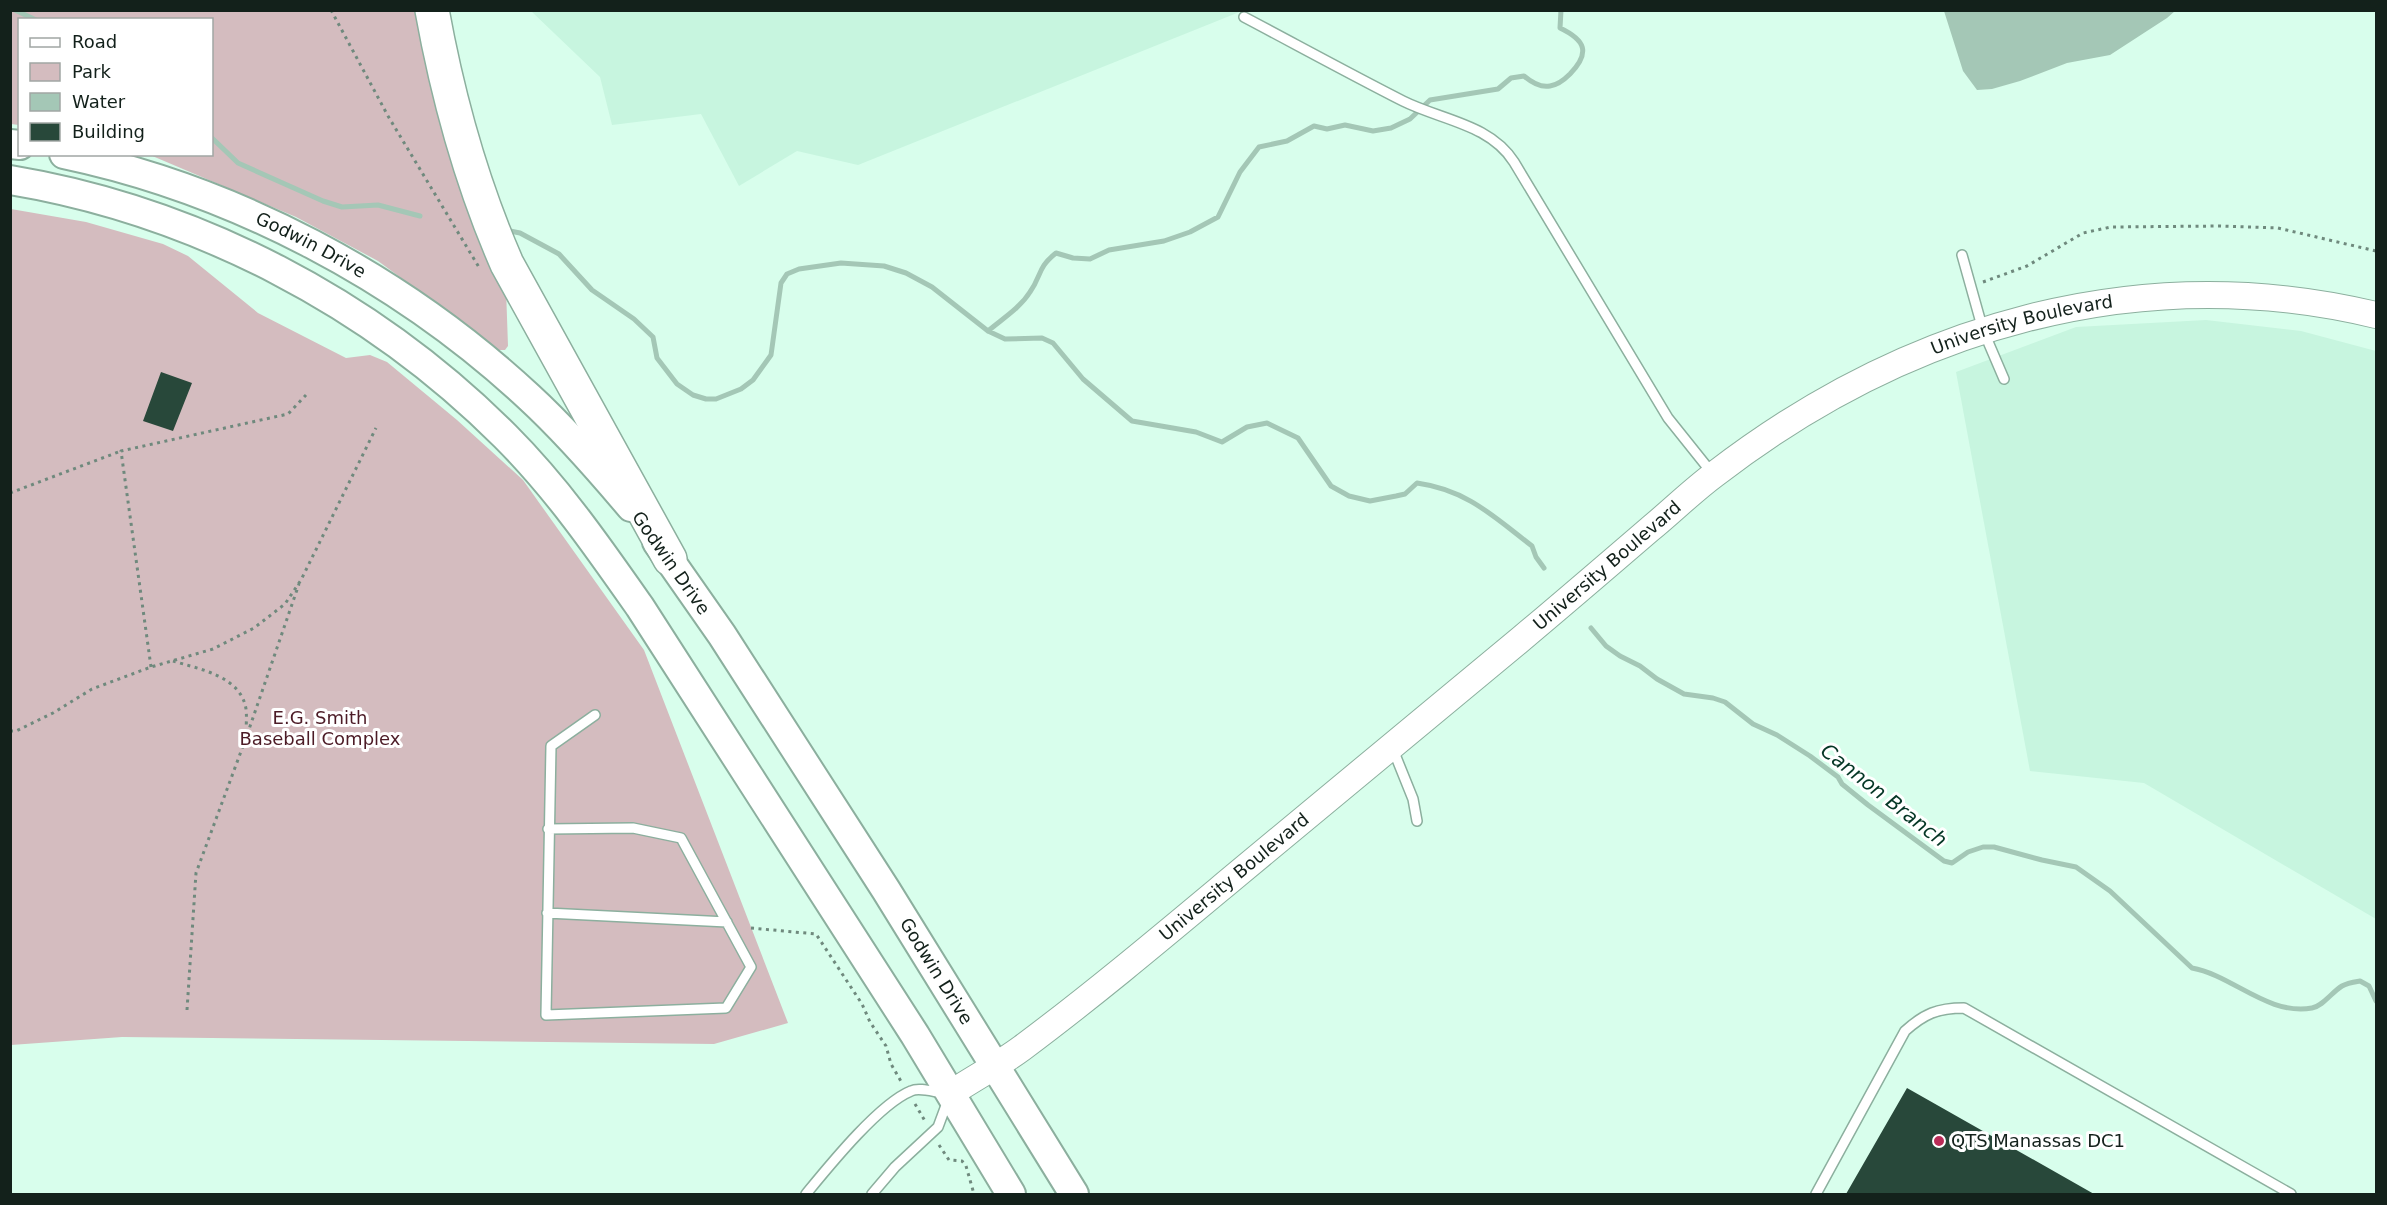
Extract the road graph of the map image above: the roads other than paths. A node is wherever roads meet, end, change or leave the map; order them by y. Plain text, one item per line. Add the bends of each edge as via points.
1 (432, 10) edge
2 (1244, 17) dead end
3 (71, 156) edge
4 (10, 180) edge
5 (1962, 255) dead end
6 (2376, 315) edge
7 (1983, 330) junction
8 (2004, 379) dead end
9 (1714, 475) junction
10 (670, 559) junction
11 (596, 715) dead end
12 (1392, 746) junction
13 (1417, 821) dead end
14 (548, 829) junction
15 (547, 913) junction
16 (727, 922) junction
17 (995, 1065) junction
18 (950, 1094) junction
19 (806, 1194) edge
20 (872, 1194) edge
21 (1011, 1194) edge
22 (1074, 1194) edge
23 (1816, 1194) edge
24 (2291, 1194) edge

1 - 10 highway via 445,78 492,230
2 - 9 lane via 1406,103 1499,142 1668,418
3 - 10 main road, Godwin Drive via 156,179 231,207 293,235 413,305 471,348 564,431 634,510
4 - 18 main road, Godwin Drive via 105,201 227,246 358,317 463,396 551,486 592,538 772,811
5 - 7 lane
6 - 7 main road, University Boulevard via 2334,304 2264,297 2171,296 2054,311
7 - 8 lane
7 - 9 main road, University Boulevard via 1865,378 1814,406
9 - 12 main road, University Boulevard
10 - 17 main road, Godwin Drive
11 - 14 lane via 551,746
12 - 13 lane via 1413,799
12 - 17 main road, University Boulevard via 1116,975
14 - 15 lane
14 - 16 lane via 633,828 681,838
15 - 16 lane
15 - 16 lane via 546,1015 726,1008 751,967
17 - 18 main road, University Boulevard
17 - 22 main road, Godwin Drive
18 - 19 lane via 913,1089 890,1103
18 - 20 lane via 938,1127
18 - 21 main road, Godwin Drive
23 - 24 lane via 1905,1031 1921,1017 1944,1008 1964,1008

